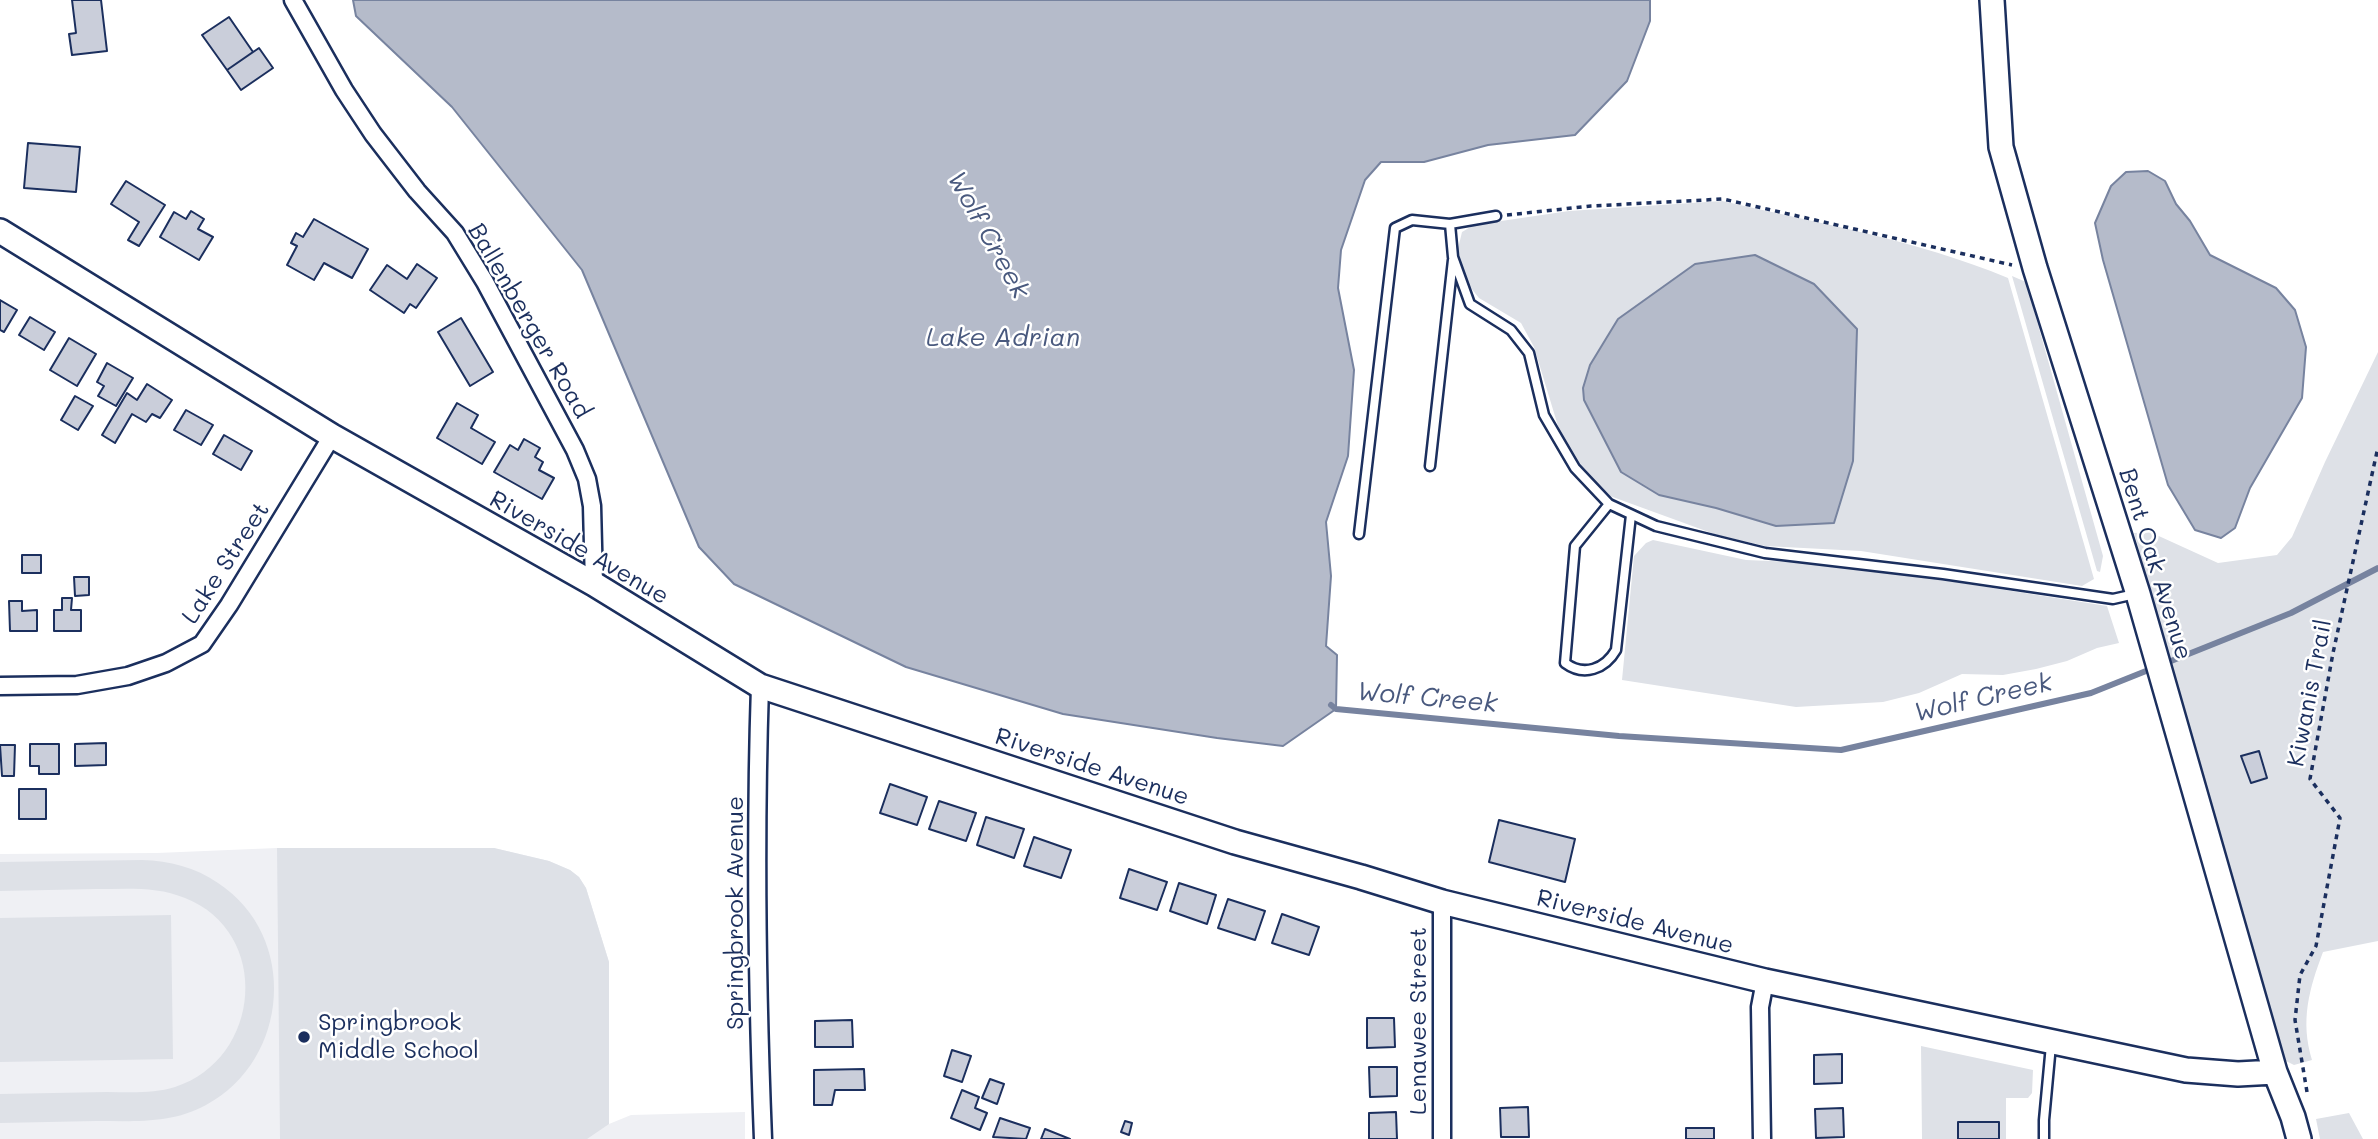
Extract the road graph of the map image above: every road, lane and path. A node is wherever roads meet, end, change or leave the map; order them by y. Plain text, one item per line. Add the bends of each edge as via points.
1 (293, 0) edge
2 (1992, 0) edge
3 (1496, 216) joint
4 (1450, 224) junction
5 (0, 231) edge
6 (1453, 257) junction
7 (2035, 268) junction
8 (332, 436) junction
9 (2378, 447) edge
10 (1430, 466) dead end
11 (1609, 504) junction
12 (1631, 515) junction
13 (1359, 534) dead end
14 (594, 584) junction
15 (2138, 594) junction
16 (0, 686) edge
17 (760, 686) junction
18 (1442, 902) junction
19 (1765, 981) junction
20 (2052, 1042) junction
21 (2275, 1072) junction
22 (2308, 1092) dead end
23 (763, 1139) edge
24 (1441, 1139) edge
25 (1762, 1139) edge
26 (2044, 1139) edge
27 (2299, 1139) edge

1 - 14 street, Ballenberger Road via 373,134 455,233 575,450 592,506
2 - 7 street, Bent Oak Avenue via 2001,147
3 - 4 lane
3 - 7 path via 1723,199
4 - 6 lane
4 - 13 lane via 1412,220 1395,228
5 - 8 street, Riverside Avenue
6 - 10 lane
6 - 11 lane via 1470,304 1511,330 1529,353 1544,415 1574,468
7 - 15 street, Bent Oak Avenue
8 - 14 street, Riverside Avenue
8 - 16 street, Lake Street via 202,643 166,663 128,676 77,685
9 - 22 path, Kiwanis Trail via 2310,779 2340,818 2316,946 2300,975 2295,1020
11 - 12 lane
11 - 12 lane via 1575,546 1565,663 1572,668 1598,669 1616,650
12 - 15 lane via 1656,526 1765,553 2113,599
14 - 17 street, Riverside Avenue
15 - 21 street, Bent Oak Avenue
17 - 18 street, Riverside Avenue via 1235,842
17 - 23 street, Springbrook Avenue
18 - 19 street, Riverside Avenue
18 - 24 street, Lenawee Street
19 - 20 street, Riverside Avenue
19 - 25 street via 1760,1007
20 - 21 street, Riverside Avenue via 2211,1073
20 - 26 lane
21 - 27 street, Bent Oak Avenue

